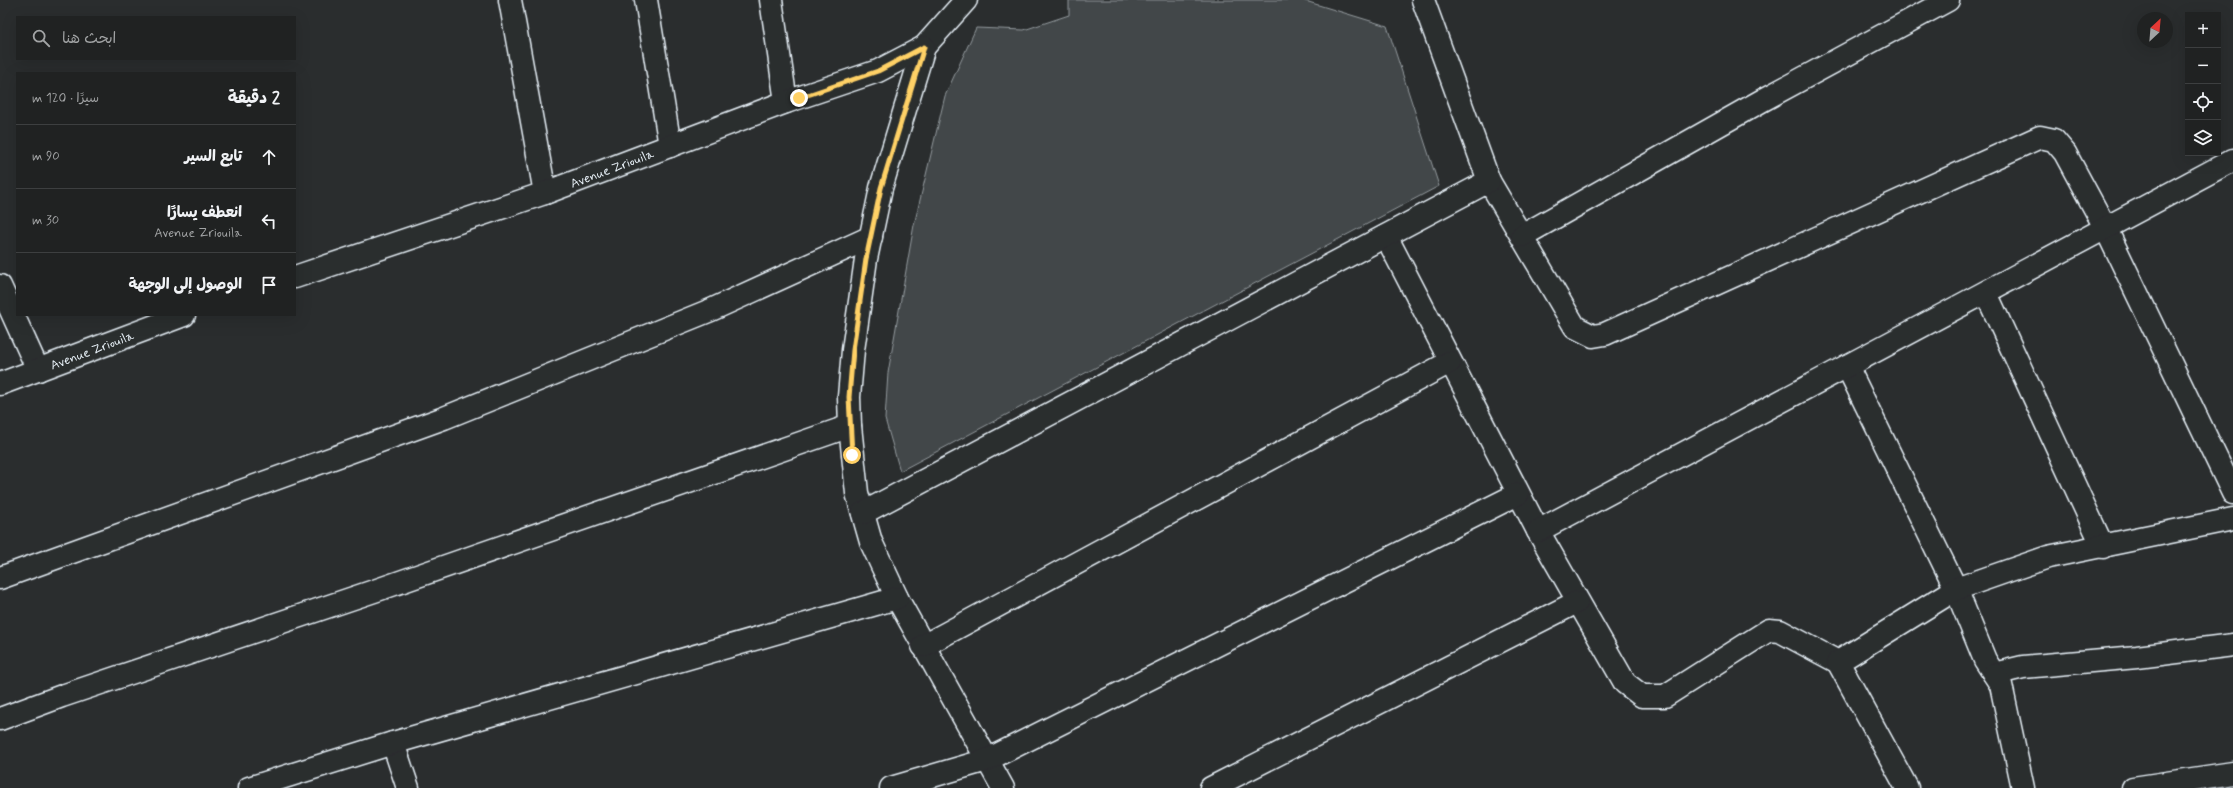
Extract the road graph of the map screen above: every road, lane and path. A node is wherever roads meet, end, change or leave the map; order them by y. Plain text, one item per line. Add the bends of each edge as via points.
1 (510, 0) edge
2 (646, 0) edge
3 (771, 0) edge
4 (966, 0) edge
5 (1423, 0) edge
6 (1948, 0) edge
7 (924, 47) junction
8 (786, 102) junction
9 (670, 146) junction
10 (2232, 165) edge
11 (1489, 181) junction
12 (545, 193) junction
13 (2106, 229) junction
14 (1386, 236) junction
15 (1522, 236) junction
16 (871, 237) junction
17 (296, 277) edge
18 (0, 286) edge
19 (1986, 293) junction
20 (181, 316) edge
21 (1450, 362) junction
22 (1847, 366) junction
23 (38, 370) junction
24 (0, 384) edge
25 (850, 426) junction
26 (2233, 493) edge
27 (1518, 494) junction
28 (863, 513) junction
29 (2233, 519) edge
30 (1538, 531) junction
31 (2103, 546) junction
32 (0, 578) edge
33 (1956, 589) junction
34 (896, 598) junction
35 (1577, 602) junction
36 (2233, 645) edge
37 (923, 646) junction
38 (1838, 662) junction
39 (1994, 674) junction
40 (0, 719) edge
41 (394, 743) junction
42 (987, 760) junction
43 (2233, 772) edge
44 (249, 788) edge
45 (408, 788) edge
46 (891, 788) edge
47 (1003, 788) edge
48 (1211, 788) edge
49 (1907, 788) edge
50 (2023, 788) edge
51 (2133, 788) edge

1 - 12 street
2 - 9 street
3 - 8 street
4 - 7 street
5 - 11 street
6 - 15 street via 1763,100
7 - 8 street, Avenue Zriouila via 878,71
7 - 16 street via 881,188
8 - 9 street, Avenue Zriouila
9 - 12 street, Avenue Zriouila
10 - 13 street
11 - 14 street
11 - 15 street
12 - 17 street, Avenue Zriouila
13 - 15 street via 2065,153 2054,140 2040,137 1605,334 1593,336 1575,327
13 - 19 street
13 - 26 street
14 - 21 street
14 - 28 street
16 - 25 street via 853,350 849,397
16 - 32 street via 711,310 444,418
18 - 23 street
19 - 22 street
19 - 31 street
20 - 23 street, Avenue Zriouila
21 - 27 street
21 - 37 street
22 - 30 street
22 - 33 street
23 - 24 street, Avenue Zriouila
25 - 28 street via 857,493
25 - 40 street
27 - 30 street
27 - 42 street
28 - 34 street via 871,542
29 - 31 street
30 - 35 street
31 - 33 street via 2048,557
33 - 38 street
33 - 39 street via 1985,660
34 - 37 street
34 - 41 street
35 - 38 street via 1624,683 1642,696 1665,696 1769,630 1780,631
35 - 48 street
36 - 39 street via 2023,667
37 - 42 street
38 - 49 street
39 - 50 street via 2001,685
41 - 44 street
41 - 45 street
42 - 46 street
42 - 47 street
43 - 51 street

